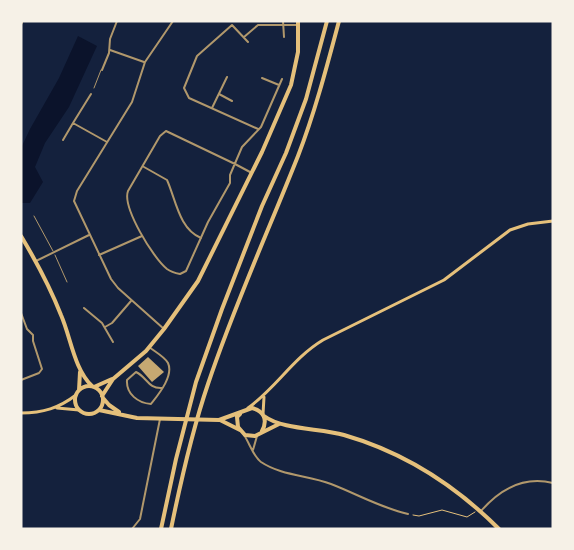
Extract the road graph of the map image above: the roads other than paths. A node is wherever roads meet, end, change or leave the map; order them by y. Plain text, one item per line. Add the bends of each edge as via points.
1 (117, 21) edge
2 (173, 21) edge
3 (327, 21) edge
4 (339, 21) edge
5 (283, 23) edge
6 (298, 23) edge
7 (244, 37) junction
8 (284, 37) dead end
9 (248, 42) dead end
10 (110, 50) junction
11 (145, 62) junction
12 (102, 70) joint
13 (227, 77) dead end
14 (262, 78) dead end
15 (282, 79) dead end
16 (279, 85) junction
17 (94, 88) dead end
18 (91, 94) dead end
19 (219, 94) junction
20 (232, 101) dead end
21 (212, 108) junction
22 (74, 123) junction
23 (258, 129) junction
24 (63, 140) dead end
25 (108, 142) junction
26 (235, 164) junction
27 (143, 167) junction
28 (252, 172) junction
29 (33, 216) dead end
30 (553, 221) edge
31 (89, 235) junction
32 (21, 236) edge
33 (142, 236) junction
34 (201, 238) junction
35 (54, 252) junction
36 (99, 255) junction
37 (36, 261) junction
38 (68, 282) dead end
39 (132, 300) junction
40 (84, 308) dead end
41 (21, 313) edge
42 (105, 327) junction
43 (164, 329) junction
44 (113, 342) dead end
45 (149, 347) junction
46 (79, 368) junction
47 (113, 379) junction
48 (21, 380) edge
49 (93, 387) junction
50 (162, 388) junction
51 (78, 392) junction
52 (265, 395) junction
53 (103, 397) junction
54 (56, 408) junction
55 (248, 408) junction
56 (79, 410) junction
57 (99, 410) junction
58 (21, 413) edge
59 (240, 413) junction
60 (123, 414) junction
61 (264, 415) junction
62 (160, 419) junction
63 (219, 420) junction
64 (279, 424) junction
65 (241, 432) junction
66 (261, 432) junction
67 (253, 450) junction
68 (553, 483) edge
69 (480, 510) junction
70 (408, 514) road end
71 (132, 529) edge
72 (161, 529) edge
73 (171, 529) edge
74 (499, 529) edge

1 - 10 street
2 - 11 street
3 - 72 main road via 306,99 222,309 191,402
4 - 73 main road via 299,155 246,279 201,405
5 - 6 street
5 - 7 street via 258,25
5 - 8 street
6 - 28 main road via 298,52 291,85
7 - 9 street
7 - 21 street via 232,25 198,56 184,84 189,98
10 - 11 street
10 - 12 street
11 - 25 street via 132,102
12 - 17 lane
13 - 19 street
14 - 16 street
15 - 16 street
16 - 23 street
18 - 22 street
19 - 20 street
19 - 21 street
21 - 23 street
22 - 24 street
22 - 25 street
23 - 26 street
25 - 31 street via 75,198
26 - 27 street via 166,131
26 - 28 street
26 - 34 street via 230,183
27 - 33 street via 126,197
27 - 34 street via 167,180 189,231
28 - 43 main road via 198,281
29 - 35 lane
30 - 52 main road via 510,230 444,280 308,348
31 - 35 street
31 - 36 street
32 - 37 main road
33 - 34 street via 164,266 180,274 186,271
33 - 36 street
35 - 37 street
35 - 38 lane
36 - 39 street via 118,288
37 - 46 main road via 62,316
39 - 42 street
39 - 43 street
40 - 42 street
41 - 48 street via 33,335 42,369
42 - 44 street
43 - 45 main road
45 - 47 main road
45 - 50 street via 168,363
46 - 49 main road
46 - 51 main road
47 - 49 main road
47 - 53 main road
49 - 51 main road
49 - 53 main road
50 - 50 street via 151,404 143,404 126,386 136,372 150,386
51 - 54 main road
51 - 56 main road via 75,401
52 - 55 main road
52 - 61 main road
53 - 57 main road
53 - 60 main road
54 - 56 main road
54 - 58 main road
55 - 59 main road
55 - 61 main road via 256,408
56 - 57 main road via 89,414
57 - 60 main road
59 - 63 main road
59 - 65 main road via 237,422
60 - 62 main road
61 - 64 main road
61 - 66 main road
62 - 63 main road
62 - 71 street via 140,519
63 - 65 main road
64 - 66 main road
64 - 69 main road via 325,430 380,447 436,476
65 - 66 main road via 250,436
65 - 67 street
66 - 67 street
67 - 70 street via 259,461 268,466 332,484
68 - 69 street via 537,480 515,485
69 - 74 main road

